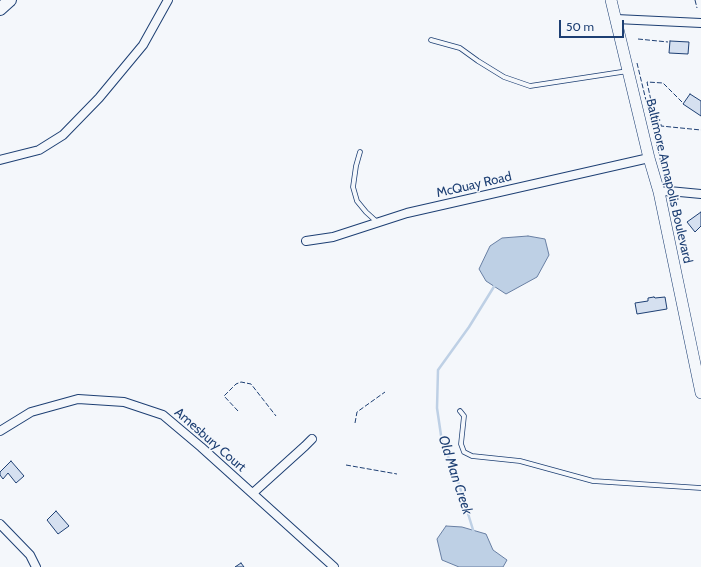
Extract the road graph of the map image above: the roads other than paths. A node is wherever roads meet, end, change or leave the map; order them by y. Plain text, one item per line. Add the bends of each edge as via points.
1 (10, 0) edge
2 (168, 0) edge
3 (611, 0) edge
4 (0, 9) edge
5 (616, 19) junction
6 (701, 23) edge
7 (432, 40) dead end
8 (628, 71) junction
9 (360, 152) dead end
10 (649, 158) junction
11 (0, 160) edge
12 (659, 192) junction
13 (701, 194) edge
14 (377, 223) junction
15 (306, 240) dead end
16 (701, 393) edge
17 (460, 411) dead end
18 (0, 431) edge
19 (312, 438) dead end
20 (701, 488) edge
21 (253, 493) junction
22 (0, 524) edge
23 (36, 567) edge
24 (334, 567) edge

1 - 4 main road
2 - 11 street via 143,45 99,98 63,134 39,150
3 - 5 main road, Baltimore Annapolis Boulevard
5 - 6 street
5 - 8 main road, Baltimore Annapolis Boulevard
7 - 8 lane via 460,48 504,77 530,86
8 - 10 main road, Baltimore Annapolis Boulevard
9 - 14 lane via 353,187 357,201
10 - 12 main road, Baltimore Annapolis Boulevard
10 - 14 street, McQuay Road via 414,211
12 - 13 street
12 - 16 main road, Baltimore Annapolis Boulevard
14 - 15 street, McQuay Road via 333,237
17 - 20 lane via 464,416 461,444 464,452 472,456 520,461 593,481
18 - 21 street, Amesbury Court via 31,412 78,399 124,402 163,415
19 - 21 street
21 - 24 street, Amesbury Court
22 - 23 street via 30,554

